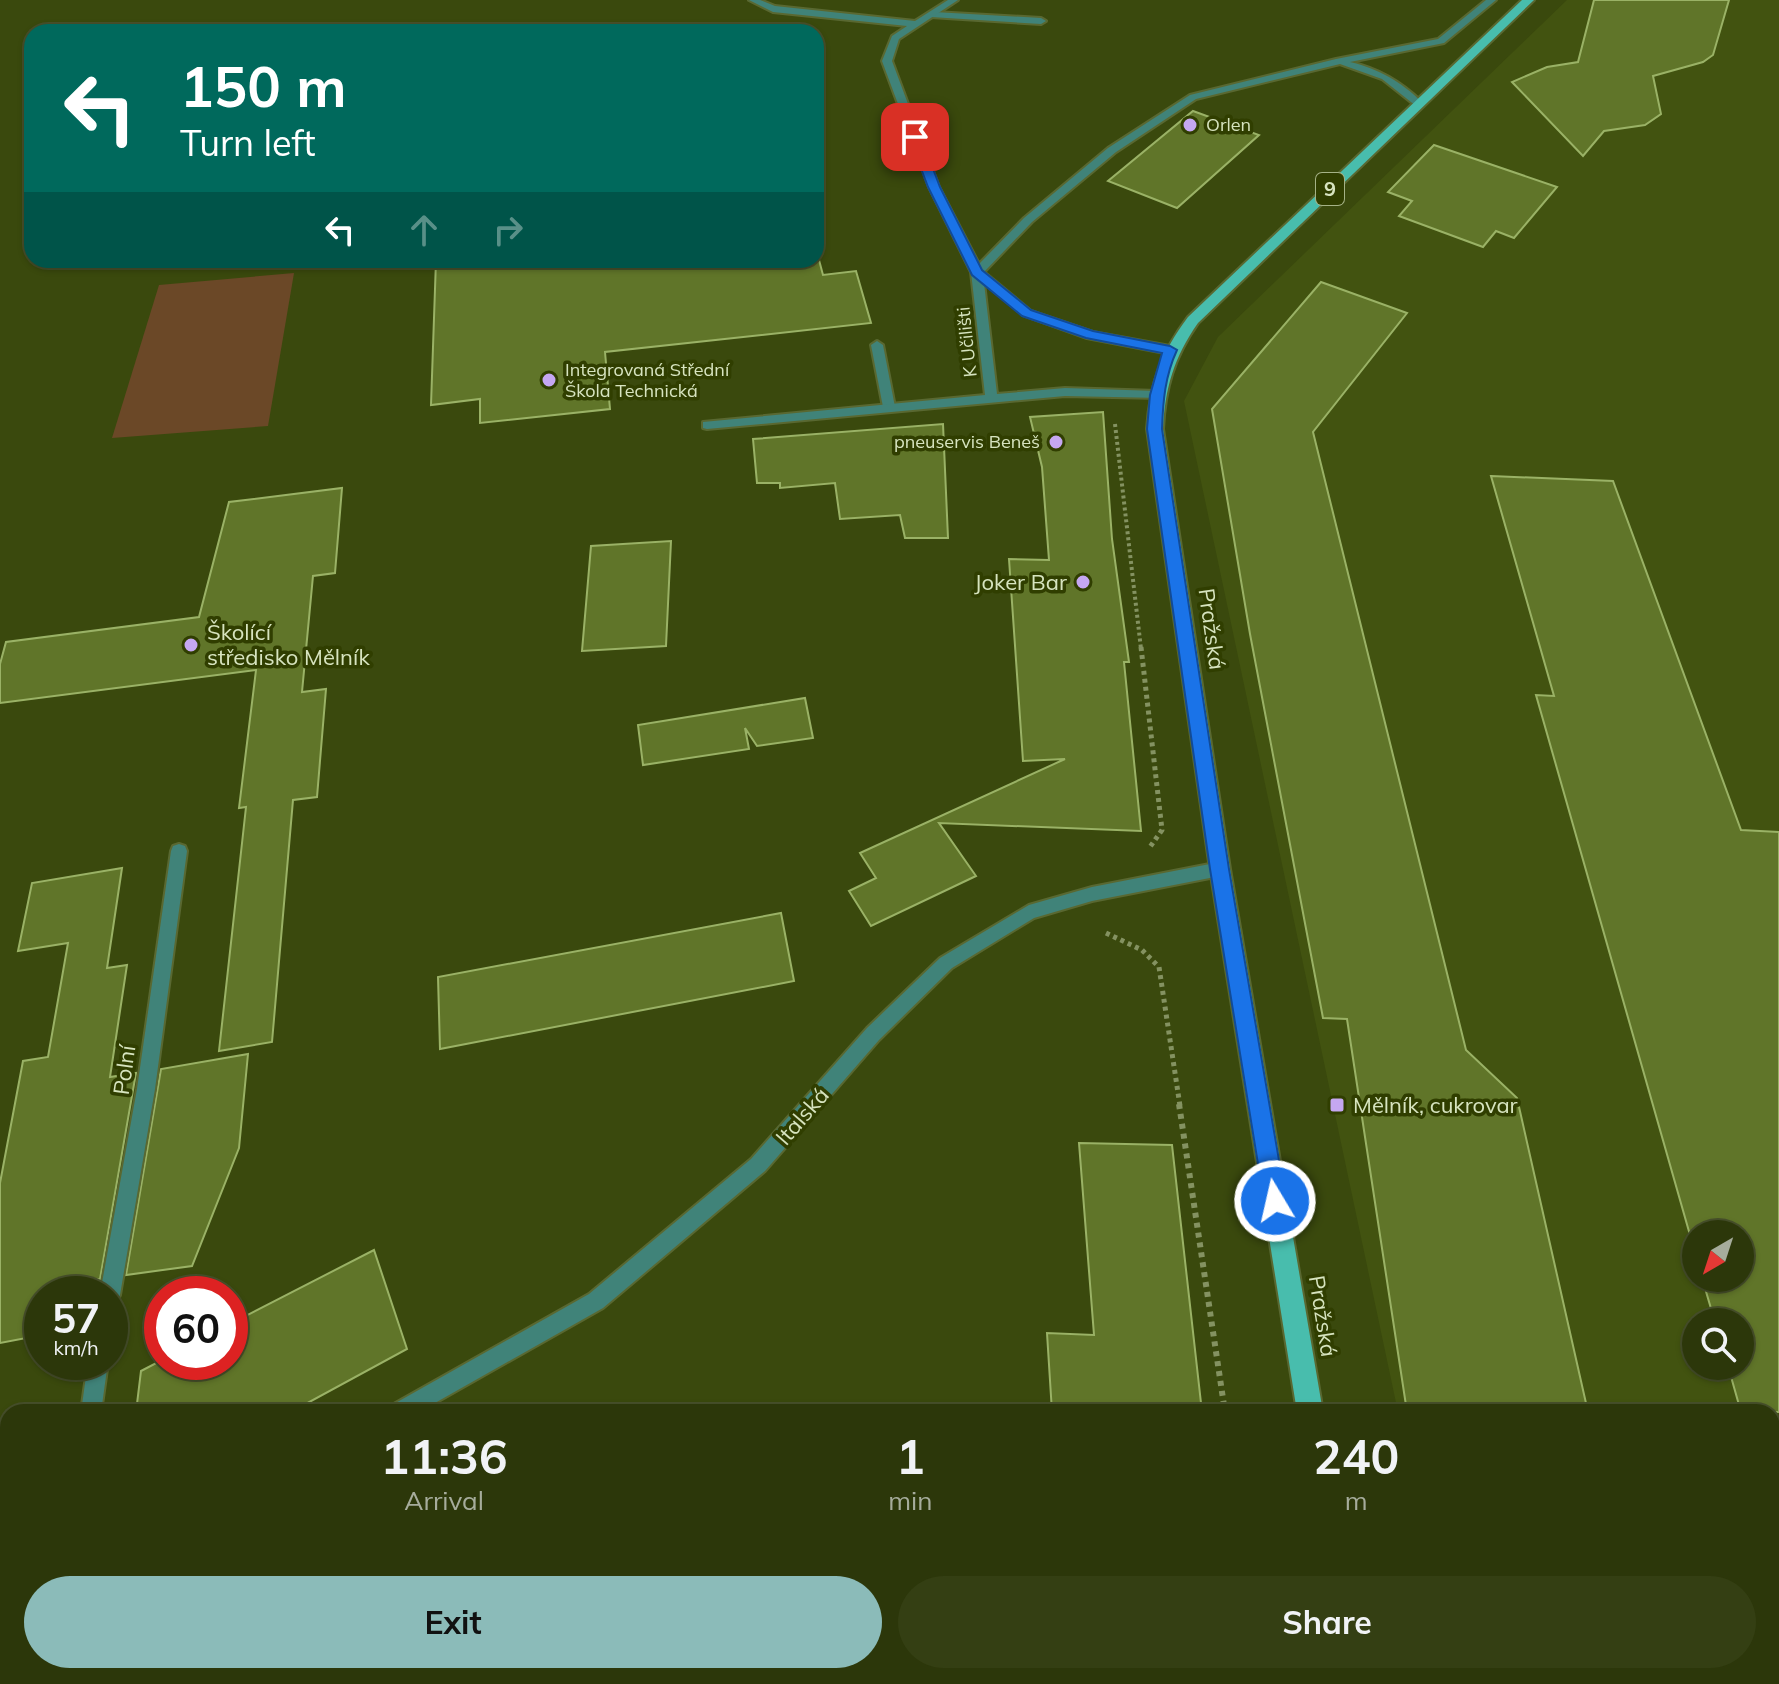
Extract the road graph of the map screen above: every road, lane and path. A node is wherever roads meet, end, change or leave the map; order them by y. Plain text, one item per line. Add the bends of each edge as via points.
1 (753, 0) edge
2 (954, 0) edge
3 (1492, 0) edge
4 (1528, 0) edge
5 (934, 15) junction
6 (1041, 21) dead end
7 (915, 24) junction
8 (1336, 62) junction
9 (1419, 104) junction
10 (977, 272) junction
11 (877, 345) dead end
12 (1170, 350) junction
13 (1157, 395) junction
14 (991, 398) junction
15 (889, 407) junction
16 (1114, 419) dead end
17 (707, 425) dead end
18 (179, 851) dead end
19 (1144, 851) dead end
20 (1220, 869) junction
21 (1106, 933) dead end
22 (113, 1276) edge
23 (95, 1380) edge
24 (92, 1404) edge
25 (413, 1404) edge
26 (1224, 1404) edge
27 (1309, 1404) edge

1 - 7 street via 773,9
2 - 5 street, K Učilišti
3 - 8 street via 1441,41
4 - 9 main road, Pražská / 9
5 - 6 street
5 - 7 street, K Učilišti
7 - 10 street, K Učilišti via 895,38 887,61 934,187
8 - 9 street via 1393,79
8 - 10 street via 1193,97 1112,150 1028,220
9 - 12 main road, Pražská / 9 via 1193,320
10 - 12 street via 1027,313 1091,335
10 - 14 street, K Učilišti
11 - 15 street
12 - 13 main road, Pražská / 9
13 - 14 street, K Učilišti via 1065,392
13 - 20 main road, Pražská / 9 via 1155,429
14 - 15 street, K Učilišti
15 - 17 street, K Učilišti
16 - 19 path via 1162,830
18 - 22 street, Polní
20 - 25 street, Italská via 1029,912 946,963 873,1034 758,1165 596,1301
20 - 27 main road, Pražská / 9
21 - 26 path via 1159,967
23 - 24 street

